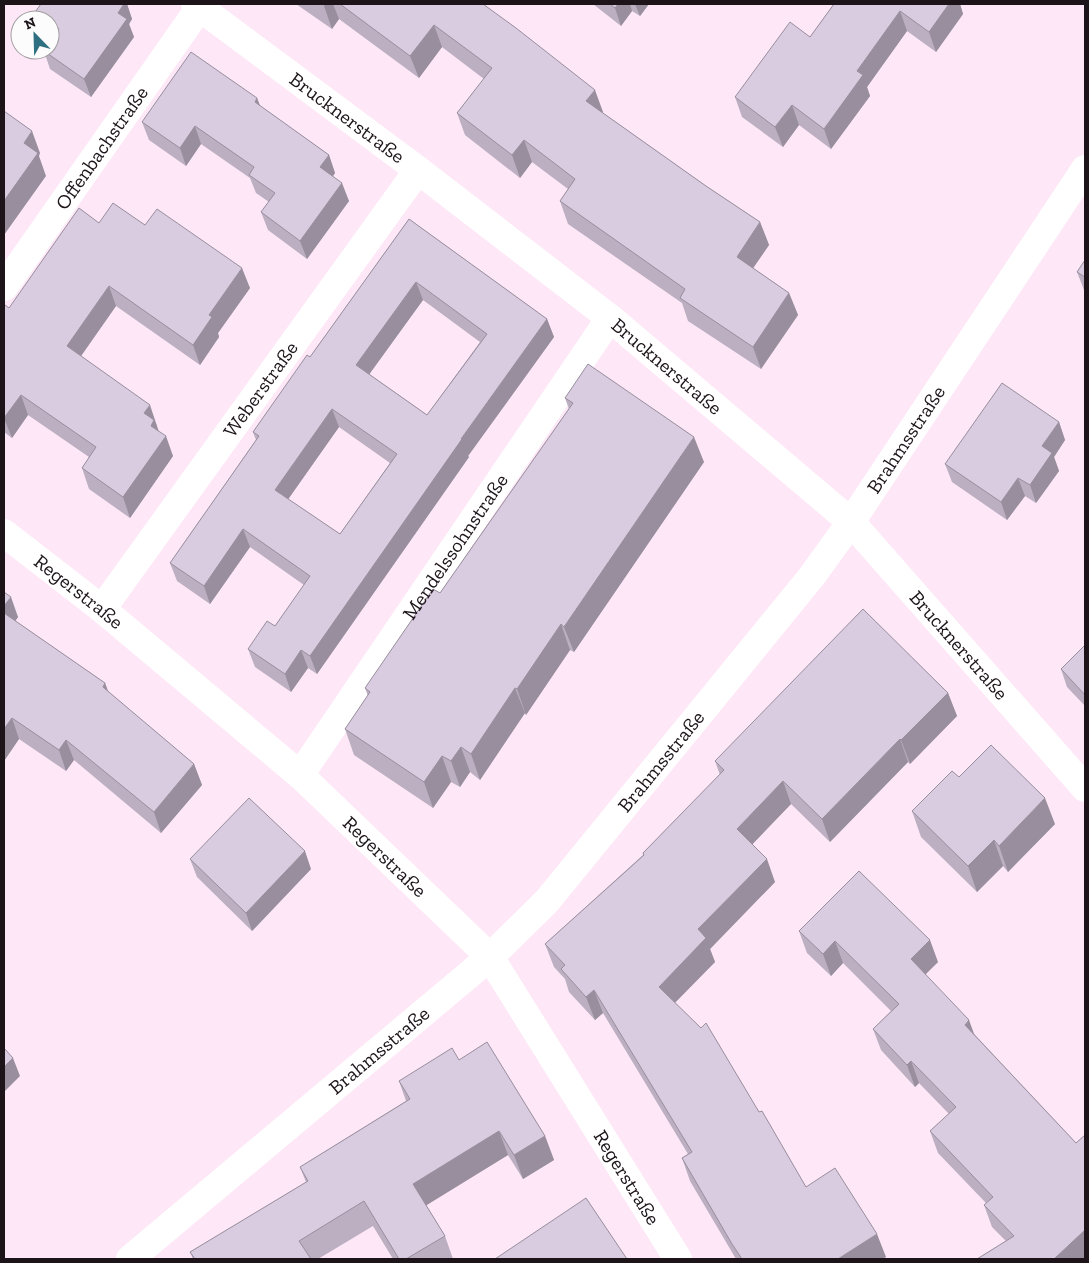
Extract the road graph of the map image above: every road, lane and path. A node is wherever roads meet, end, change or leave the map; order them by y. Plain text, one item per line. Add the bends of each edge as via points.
1 (198, 6) edge
2 (1085, 169) edge
3 (418, 170) junction
4 (4, 287) edge
5 (610, 318) junction
6 (851, 522) junction
7 (4, 533) edge
8 (102, 609) junction
9 (300, 775) junction
10 (1085, 788) edge
11 (490, 957) junction
12 (130, 1259) edge
13 (678, 1259) edge

1 - 3 street, Brucknerstraße
1 - 4 street, Offenbachstraße
2 - 6 street, Brahmsstraße
3 - 5 street, Brucknerstraße
3 - 8 street, Weberstraße
5 - 6 street, Brucknerstraße
5 - 9 street, Mendelssohnstraße
6 - 10 street, Brucknerstraße
6 - 11 street, Brahmsstraße via 812,576 547,901
7 - 8 street, Regerstraße
8 - 9 street, Regerstraße
9 - 11 street, Regerstraße
11 - 12 street, Brahmsstraße
11 - 13 street, Regerstraße

